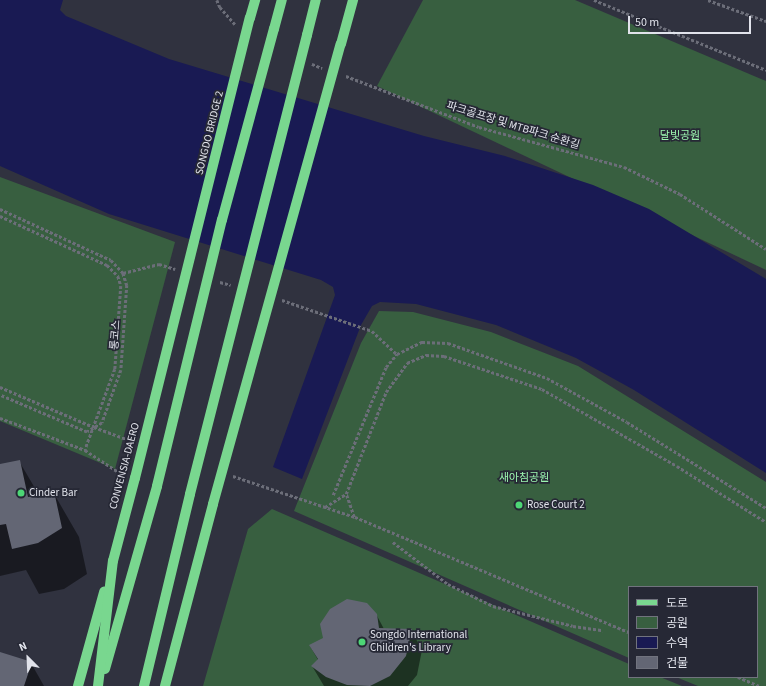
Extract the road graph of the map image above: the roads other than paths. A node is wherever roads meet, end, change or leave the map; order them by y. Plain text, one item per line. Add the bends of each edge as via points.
1 (255, 0) edge
2 (282, 0) edge
3 (316, 0) edge
4 (353, 0) edge
5 (193, 255) joint
6 (112, 561) junction
7 (78, 686) edge
8 (99, 686) edge
9 (144, 686) edge
10 (165, 686) edge

1 - 5 main road, SONGDO BRIDGE 2, bridge
2 - 8 main road, CONVENSIA-DAERO, bridge via 212,258 156,486
3 - 9 main road, bridge via 190,494
4 - 10 main road, bridge
5 - 6 main road, CONVENSIA-DAERO, bridge
6 - 7 main road
6 - 8 main road, CONVENSIA-DAERO

